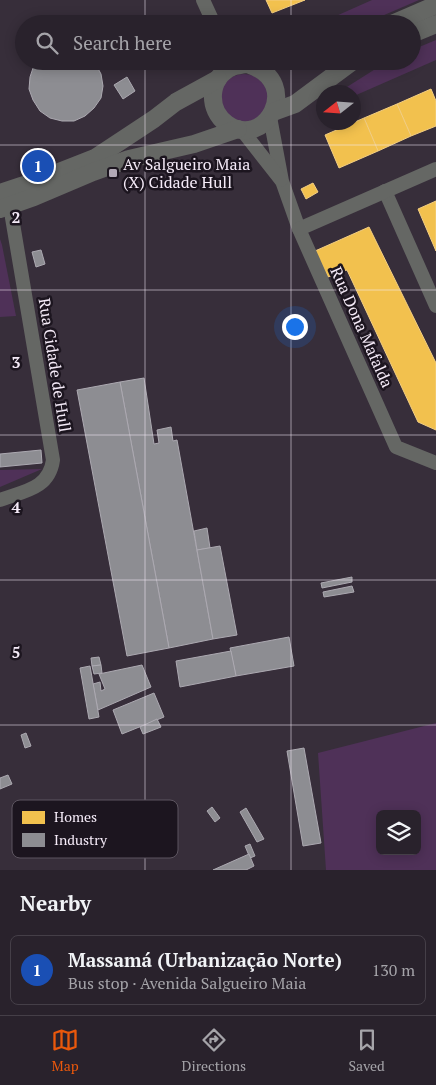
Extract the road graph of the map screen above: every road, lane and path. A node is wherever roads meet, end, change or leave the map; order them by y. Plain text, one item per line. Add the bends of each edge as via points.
1 (203, 0) edge
2 (436, 5) edge
3 (210, 15) edge
4 (413, 15) edge
5 (436, 24) edge
6 (421, 30) edge
7 (262, 70) edge
8 (341, 70) edge
9 (220, 71) edge
10 (272, 115) junction
11 (240, 129) junction
12 (436, 169) edge
13 (282, 181) junction
14 (384, 191) junction
15 (3, 202) edge
16 (299, 229) junction
17 (436, 306) edge
18 (436, 463) edge
19 (0, 500) edge

1 - 3 street
2 - 4 street
5 - 6 street
7 - 10 street via 274,82 276,102
8 - 10 street via 295,104
9 - 11 street via 212,96 217,113 230,126
9 - 15 street via 95,158 39,180
10 - 11 street via 257,127
10 - 13 street, Rua Dona Mafalda
11 - 13 street, Rua Dona Mafalda
11 - 15 street via 129,159
12 - 14 street
13 - 16 street, Rua Dona Mafalda
14 - 16 street
14 - 17 street
15 - 19 street, Rua Cidade de Hull via 53,460 48,478
16 - 18 street, Rua Dona Mafalda via 396,448

